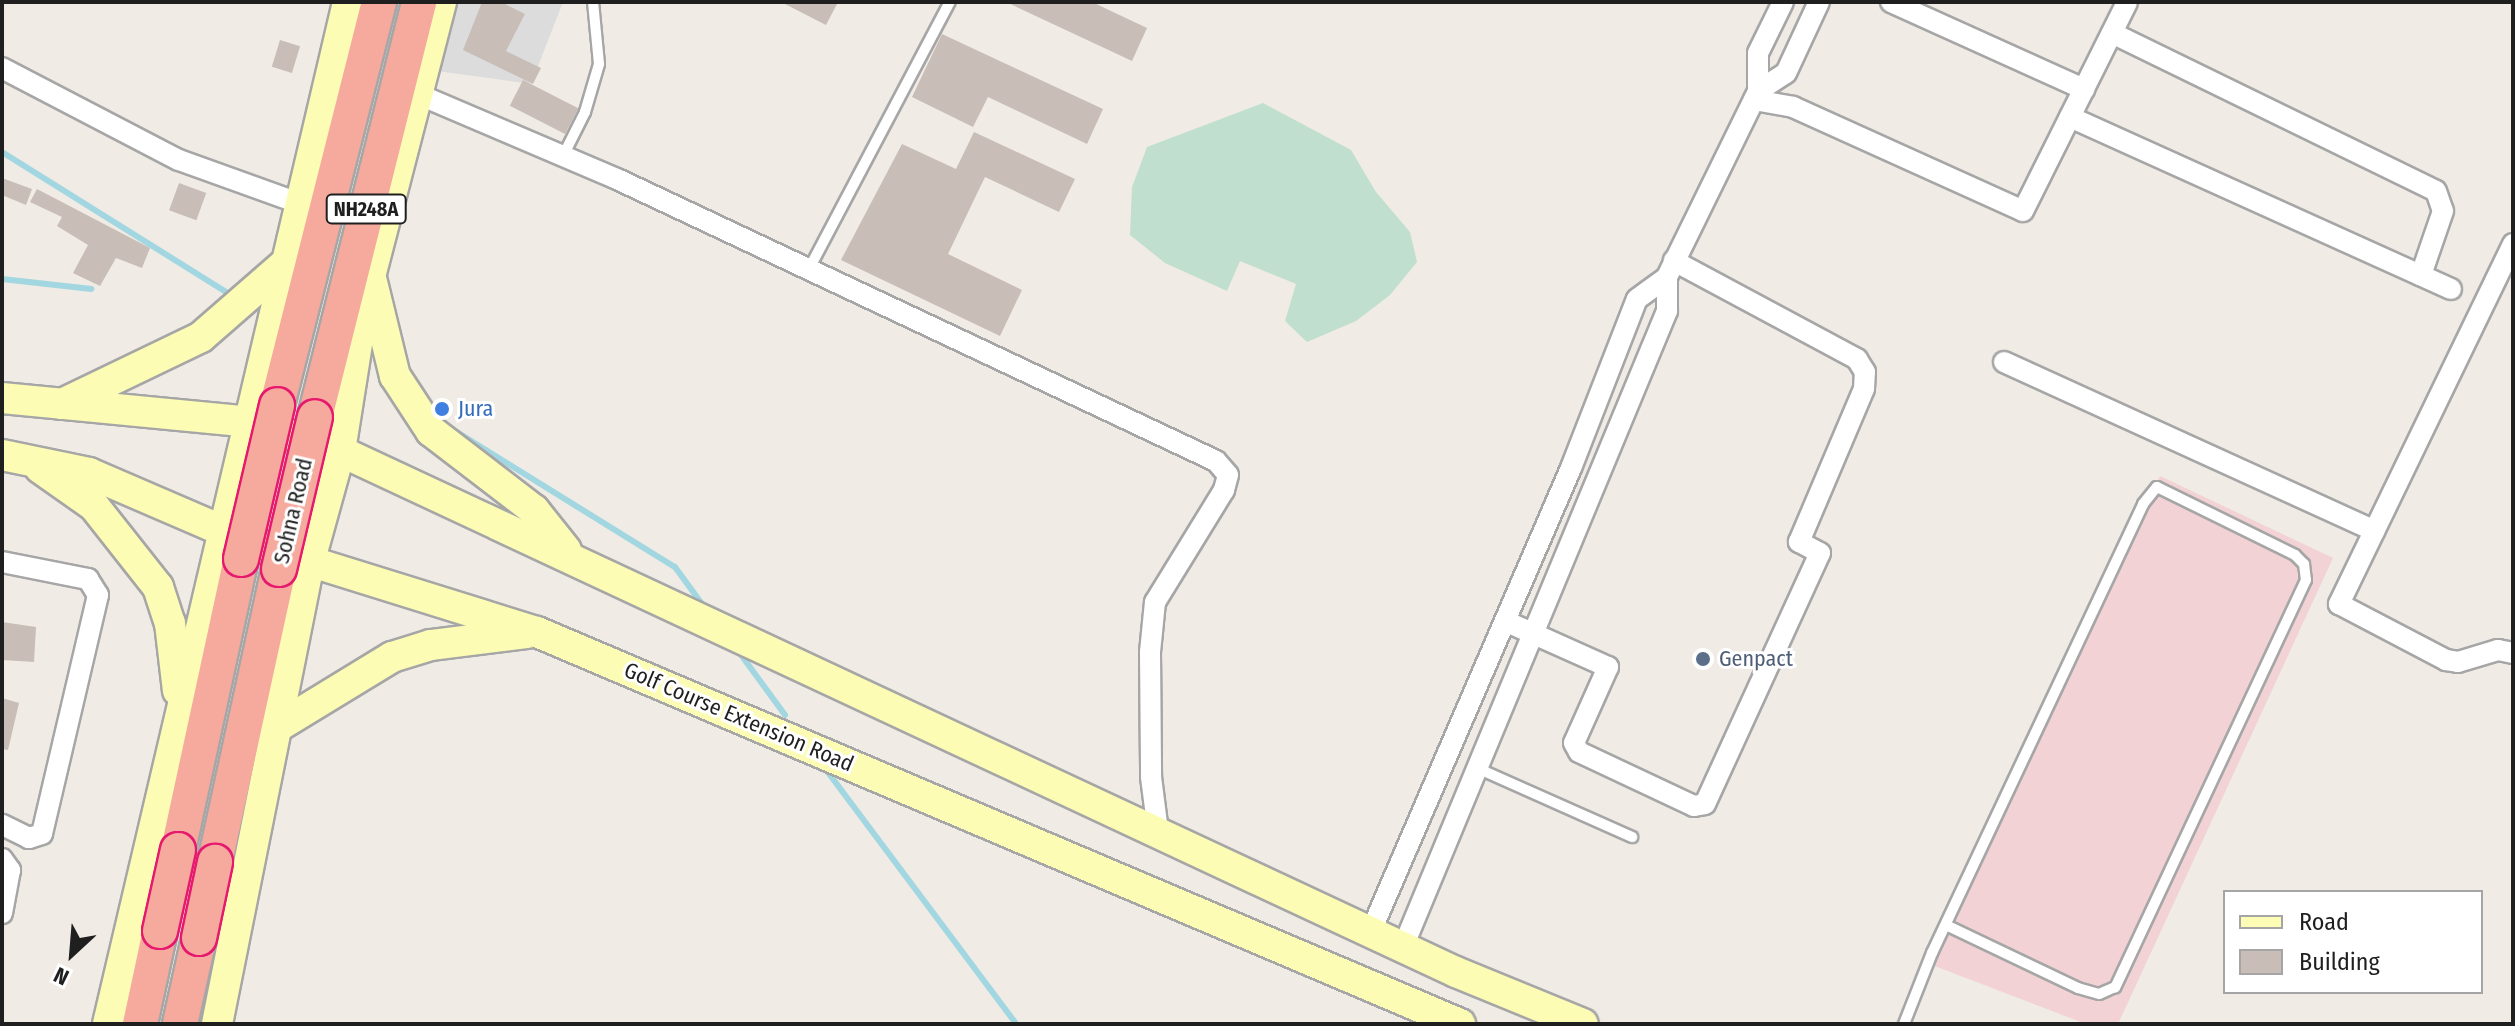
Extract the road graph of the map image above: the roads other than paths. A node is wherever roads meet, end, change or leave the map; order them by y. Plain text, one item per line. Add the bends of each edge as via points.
1 (348, 2) edge
2 (379, 2) edge
3 (419, 2) edge
4 (441, 2) edge
5 (593, 2) edge
6 (950, 2) edge
7 (1819, 2) edge
8 (1891, 2) edge
9 (2127, 2) edge
10 (1775, 5) edge
11 (2112, 33) junction
12 (2, 68) edge
13 (2084, 89) junction
14 (420, 95) junction
15 (1756, 96) junction
16 (2070, 117) junction
17 (563, 156) junction
18 (301, 204) junction
19 (2513, 244) edge
20 (287, 262) junction
21 (809, 269) junction
22 (1671, 269) junction
23 (371, 275) junction
24 (2421, 275) junction
25 (2451, 289) dead end
26 (2004, 362) dead end
27 (2, 398) edge
28 (62, 404) junction
29 (263, 414) junction
30 (340, 451) junction
31 (14, 457) edge
32 (2374, 531) junction
33 (232, 546) junction
34 (570, 555) junction
35 (2, 562) edge
36 (294, 566) junction
37 (1505, 621) junction
38 (537, 632) junction
39 (1533, 635) junction
40 (2513, 653) edge
41 (1478, 684) junction
42 (1506, 696) junction
43 (181, 713) junction
44 (274, 729) junction
45 (1474, 767) junction
46 (2, 825) edge
47 (1158, 832) junction
48 (1632, 837) dead end
49 (2, 859) edge
50 (139, 888) junction
51 (240, 911) junction
52 (2, 913) edge
53 (1948, 926) junction
54 (1371, 931) junction
55 (1403, 947) junction
56 (108, 1024) edge
57 (140, 1024) edge
58 (180, 1024) edge
59 (217, 1024) edge
60 (1460, 1024) edge
61 (1583, 1024) edge
62 (1904, 1024) edge

1 - 18 main road
2 - 29 highway, Sohna Road / NH248A
3 - 36 highway, Sohna Road / NH248A, bridge via 315,417
4 - 14 main road
5 - 17 lane via 599,64 585,112
6 - 21 lane
7 - 15 street via 1786,73
8 - 13 street
9 - 11 street
10 - 15 street via 1758,53
11 - 13 street
11 - 24 street via 2436,191 2443,211
12 - 18 street via 179,160
13 - 16 street
14 - 17 street
14 - 23 main road
15 - 16 street via 1793,107 2023,211
15 - 22 street
16 - 24 street
17 - 21 street
18 - 20 main road
19 - 32 street
20 - 28 main road via 201,337
20 - 29 main road
21 - 47 street via 1204,454 1228,475 1224,490 1155,602 1151,777
22 - 37 street via 1637,299
22 - 39 street via 1667,311
22 - 39 street via 1857,359 1865,372 1864,389 1799,542 1820,553 1705,804 1694,806 1579,752 1574,743 1608,667
23 - 30 main road
23 - 34 main road via 395,376 431,431 534,510
24 - 25 street
26 - 32 street
27 - 28 main road
28 - 29 main road
29 - 30 main road
29 - 33 highway, Sohna Road / NH248A, bridge
30 - 34 main road
30 - 36 main road
31 - 33 main road, Golf Course Extension Road via 89,473
31 - 43 main road via 94,506 158,587 170,623
32 - 40 street via 2339,604 2446,660 2458,662 2498,650
33 - 36 main road, Golf Course Extension Road
33 - 43 main road
33 - 57 highway, Sohna Road / NH248A, bridge via 178,850
34 - 47 main road
35 - 46 street via 88,579 98,595 42,834 29,838
36 - 38 main road, Golf Course Extension Road
36 - 44 main road
36 - 58 highway, Sohna Road / NH248A, bridge via 215,862
37 - 39 street
37 - 41 street
38 - 44 main road via 431,645 392,657
38 - 60 main road, Golf Course Extension Road
39 - 42 street
41 - 42 street
41 - 54 street
42 - 45 street
43 - 50 main road
44 - 51 main road
45 - 48 lane
45 - 55 street
47 - 54 main road
49 - 52 street via 10,870
50 - 51 main road
50 - 56 main road
51 - 59 main road
53 - 53 lane via 2143,504 2157,487 2295,555 2304,564 2306,580 2115,987 2099,994 2078,988
53 - 62 lane
54 - 55 main road
55 - 61 main road

